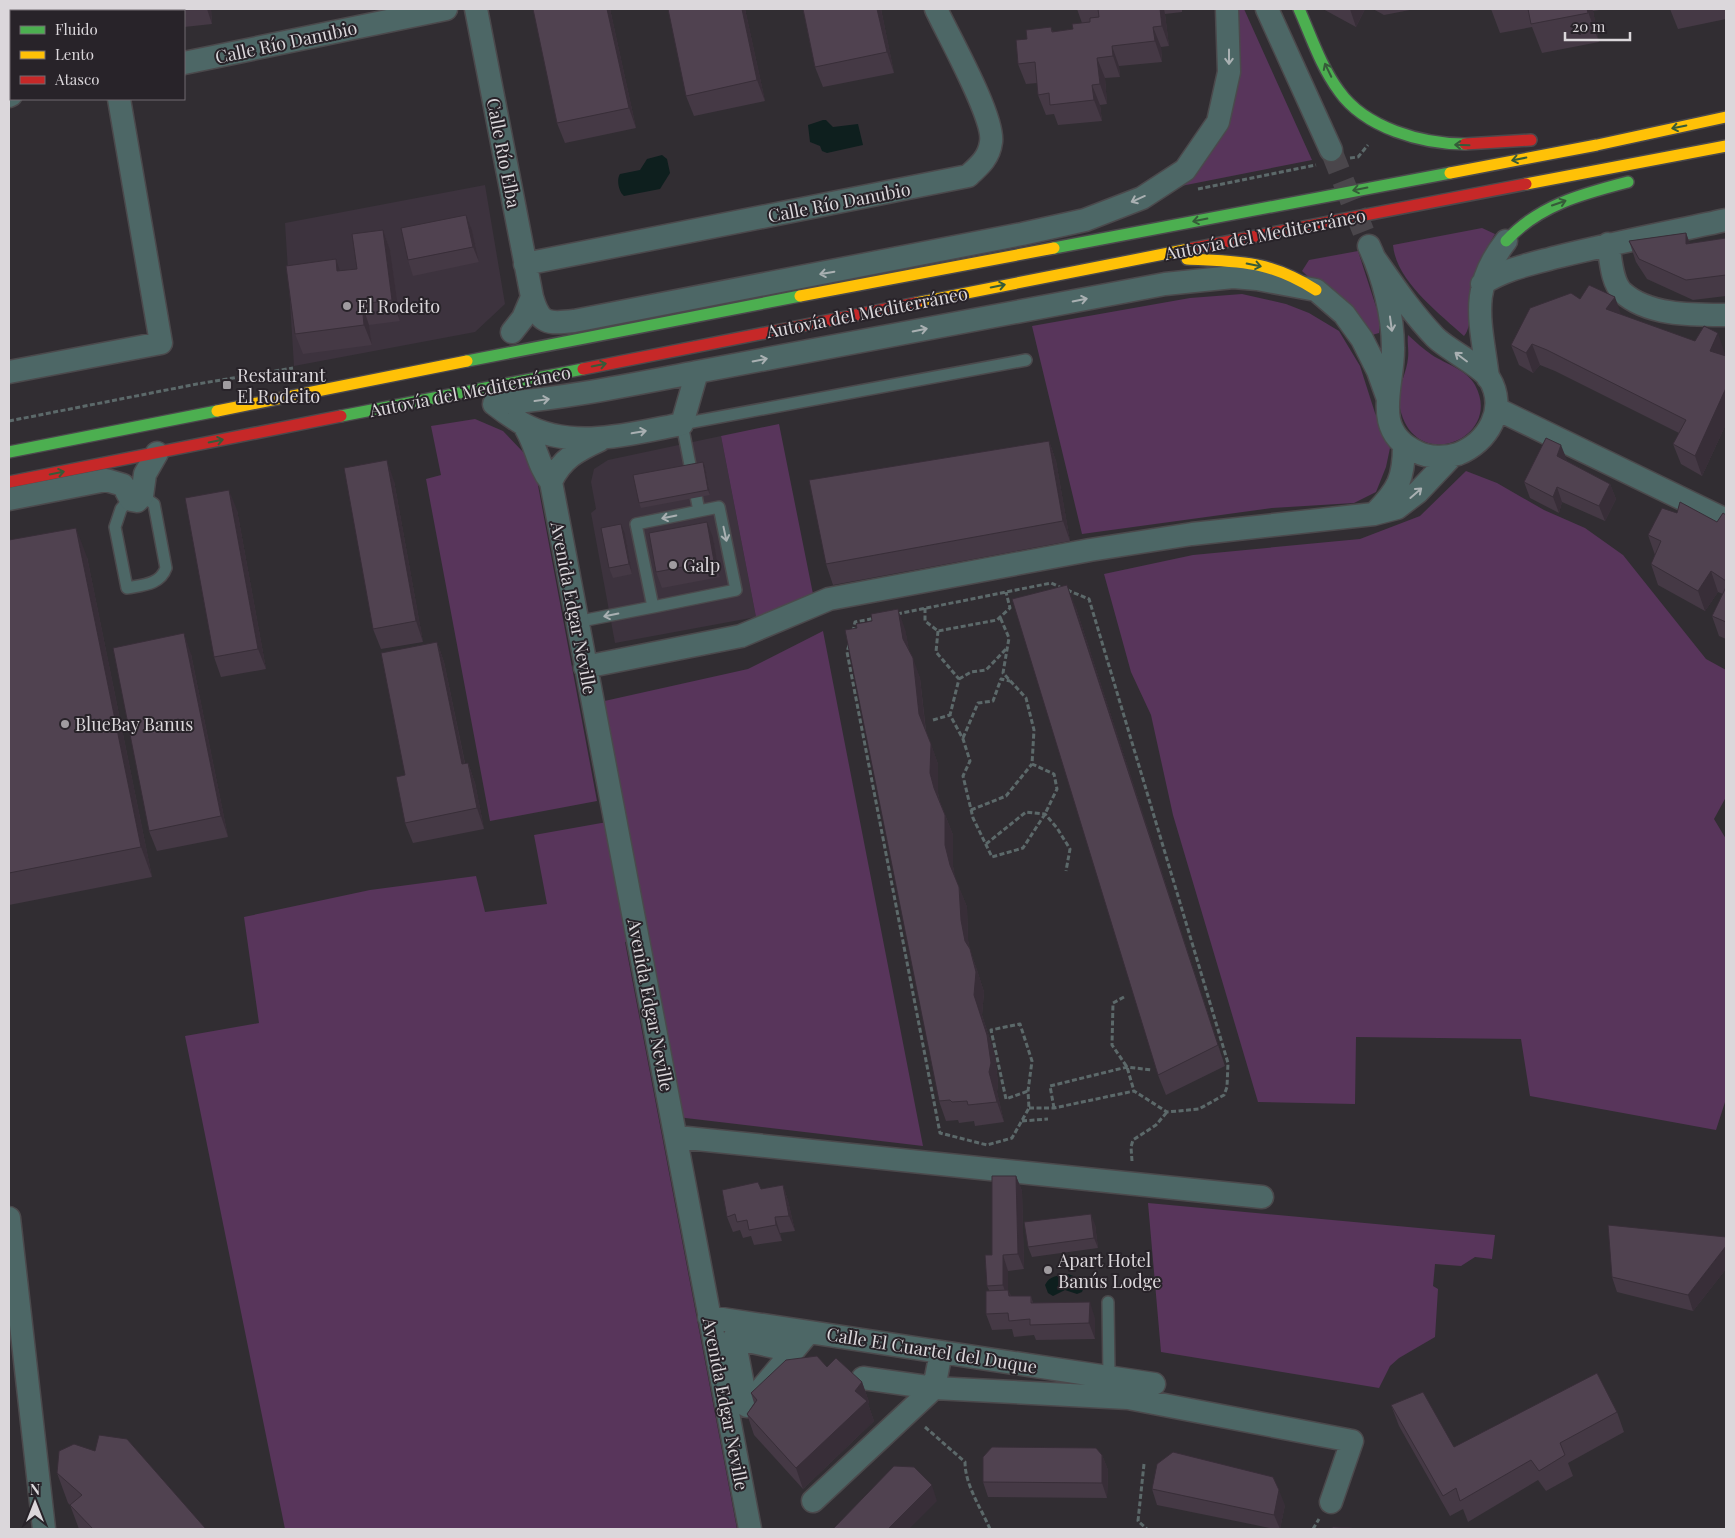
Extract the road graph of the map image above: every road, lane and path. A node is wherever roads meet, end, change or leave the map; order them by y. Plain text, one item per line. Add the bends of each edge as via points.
1 (446, 9) edge
2 (476, 9) edge
3 (936, 9) edge
4 (1226, 9) edge
5 (1267, 9) edge
6 (1299, 9) edge
7 (185, 62) edge
8 (119, 100) edge
9 (1726, 117) edge
10 (1383, 128) junction
11 (1598, 144) junction
12 (1726, 146) edge
13 (1701, 151) junction
14 (1333, 158) junction
15 (1193, 190) dead end
16 (1726, 220) edge
17 (1506, 241) junction
18 (1608, 244) junction
19 (961, 247) junction
20 (1153, 256) junction
21 (1537, 263) junction
22 (525, 264) junction
23 (1482, 284) junction
24 (842, 288) junction
25 (1316, 290) junction
26 (532, 297) junction
27 (745, 306) junction
28 (1726, 315) edge
29 (594, 317) junction
30 (512, 332) joint
31 (471, 360) junction
32 (1026, 360) dead end
33 (9, 372) edge
34 (697, 372) junction
35 (1488, 378) junction
36 (1388, 399) junction
37 (454, 407) dead end
38 (1498, 409) junction
39 (410, 415) dead end
40 (393, 418) dead end
41 (523, 424) junction
42 (682, 424) junction
43 (261, 432) junction
44 (601, 439) junction
45 (1404, 446) junction
46 (9, 452) edge
47 (157, 453) junction
48 (1452, 456) junction
49 (9, 482) edge
50 (551, 482) junction
51 (136, 497) junction
52 (9, 499) edge
53 (699, 511) junction
54 (1374, 514) junction
55 (1726, 520) edge
56 (1006, 592) junction
57 (653, 607) junction
58 (925, 608) junction
59 (890, 615) edge
60 (881, 617) edge
61 (1000, 617) junction
62 (576, 622) junction
63 (938, 631) junction
64 (1007, 647) junction
65 (585, 667) junction
66 (959, 679) junction
67 (1010, 681) junction
68 (950, 715) junction
69 (933, 720) dead end
70 (963, 739) junction
71 (1032, 764) junction
72 (971, 810) junction
73 (1045, 814) junction
74 (986, 844) junction
75 (1066, 871) dead end
76 (1124, 997) dead end
77 (1127, 1067) junction
78 (1152, 1070) edge
79 (1028, 1090) junction
80 (1134, 1090) junction
81 (1029, 1108) junction
82 (1054, 1108) junction
83 (1167, 1112) junction
84 (1048, 1119) dead end
85 (1022, 1121) junction
86 (677, 1137) junction
87 (1135, 1184) junction
88 (1262, 1197) dead end
89 (9, 1218) edge
90 (1108, 1302) dead end
91 (709, 1317) junction
92 (809, 1332) junction
93 (793, 1351) dead end
94 (941, 1352) junction
95 (1109, 1377) junction
96 (863, 1378) dead end
97 (1154, 1384) dead end
98 (934, 1388) junction
99 (908, 1411) junction
100 (1144, 1464) dead end
101 (813, 1501) dead end
102 (1330, 1502) dead end
103 (44, 1529) edge
104 (750, 1529) edge
105 (990, 1529) edge
106 (1147, 1529) edge

1 - 7 street, Calle Río Danubio
2 - 22 street, Calle Río Elba
3 - 22 street, Calle Río Danubio via 990,121 991,142 984,162 968,176
4 -> 19 street, Calle Río Elba via 1229,72 1225,96 1218,122 1185,170 1142,198 1085,220
5 - 14 street
10 -> 6 highway via 1338,90
8 - 33 street via 162,343
9 -> 11 highway, Autovía del Mediterráneo
11 -> 10 highway via 1550,141 1461,145 1424,141
10 - 14 path via 1358,156
11 -> 24 highway, Autovía del Mediterráneo
12 - 13 highway, Autovía del Mediterráneo
17 -> 13 highway via 1527,220 1550,205 1642,176
13 - 20 highway, Autovía del Mediterráneo
14 - 15 path
16 - 18 street
17 - 21 street via 1509,252 1518,260
17 - 23 street via 1490,264
18 - 21 street
18 - 28 street via 1614,277 1622,291 1638,301 1661,310
19 - 24 highway
19 -> 29 street, Calle Río Elba
20 -> 25 highway via 1236,262 1273,269 1291,274
43 -> 20 highway, Autovía del Mediterráneo
21 - 23 street via 1501,274
22 - 26 street, Calle Río Elba
23 - 35 street via 1480,324
24 - 27 highway, Autovía del Mediterráneo
34 -> 25 street via 1199,279 1257,279
25 - 36 street via 1344,314 1362,339
26 - 29 street, Calle Río Elba via 537,313 553,323
26 - 30 street via 523,318
27 - 29 highway
27 - 31 highway, Autovía del Mediterráneo
30 - 31 highway via 495,347
31 - 46 highway, Autovía del Mediterráneo
32 - 42 lane
41 -> 34 street via 486,404 540,401
34 - 42 street
35 -> 36 street via 1437,339 1413,313 1372,253 1390,319 1393,350
35 - 38 street
36 - 45 street via 1390,422
37 - 39 highway
38 - 48 street via 1482,439 1468,450
38 - 55 street
40 - 43 highway via 333,427
41 - 44 street via 553,434
41 - 50 street, Avenida Edgar Neville via 537,450 543,472
44 -> 42 street
42 - 53 lane
47 -> 43 highway, Autovía del Mediterráneo
44 - 50 street via 563,461
45 - 48 street via 1422,454
45 - 54 street via 1400,480 1392,495
49 -> 47 highway, Autovía del Mediterráneo
47 - 51 street
54 -> 48 street via 1398,508
50 - 62 street, Avenida Edgar Neville
51 - 51 lane via 121,510 115,527 127,588 155,582 166,568 154,504
51 - 52 street via 123,484 106,480
53 -> 57 lane via 636,524
53 -> 57 lane via 719,507 736,590
54 - 65 street via 1164,539 830,599 741,636
56 - 58 path
56 - 61 path via 1010,608
56 - 83 path via 1051,583 1089,599 1228,1063 1224,1095 1199,1109
57 -> 62 lane
58 - 59 path
58 - 63 path via 925,621
60 - 85 path via 855,622 847,652 940,1133 987,1145 1012,1138
61 - 63 path
61 - 64 path via 1009,638
62 - 65 street, Avenida Edgar Neville
63 - 66 path via 936,652
64 - 66 path via 986,670 971,672
64 - 67 path via 1003,673
65 - 86 street, Avenida Edgar Neville
66 - 68 path
67 - 70 path via 1001,679 993,701 978,703
67 - 71 path via 1026,698 1034,730
68 - 69 path
68 - 70 path
70 - 72 path via 970,761 963,776
71 - 72 path via 1006,796
71 - 73 path via 1054,774 1057,789
72 - 74 path
73 - 74 path via 1026,812
73 - 74 path via 1023,848 992,857
73 - 75 path via 1070,849
76 - 77 path via 1113,1003 1112,1045
77 - 78 path
77 - 80 path
77 - 82 path via 1050,1086
79 - 79 path via 1032,1061 1020,1024 990,1030 1006,1098
79 - 81 path
80 - 82 path
80 - 83 path
81 - 82 path
81 - 85 path
83 - 87 path via 1156,1125 1133,1140
84 - 85 path
86 - 87 street
86 - 91 street, Avenida Edgar Neville
87 - 88 street
89 - 103 street
90 - 95 lane
91 - 92 street, Calle El Cuartel del Duque
91 - 104 street, Avenida Edgar Neville
92 - 93 street
92 - 94 street, Calle El Cuartel del Duque
94 - 95 street, Calle El Cuartel del Duque
94 - 98 street
95 - 97 street, Calle El Cuartel del Duque
96 - 98 street
98 - 99 street
98 - 102 street via 1128,1398 1352,1441
99 - 101 street
99 - 105 path via 965,1462 965,1476
100 - 106 path via 1138,1521

